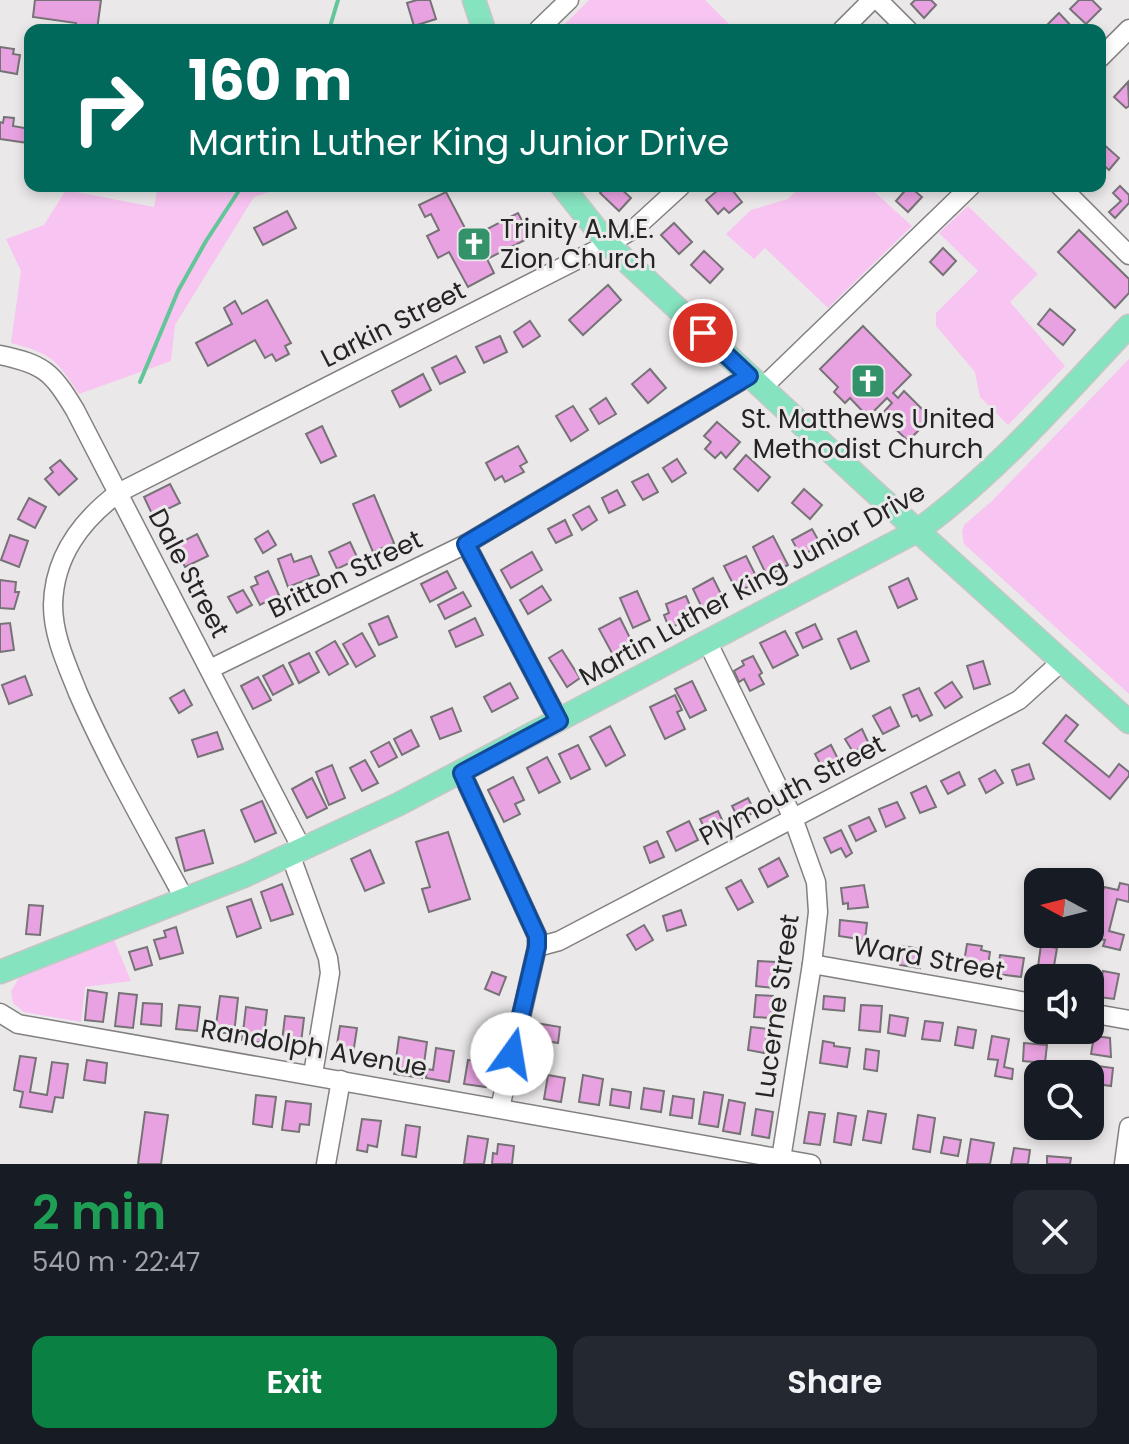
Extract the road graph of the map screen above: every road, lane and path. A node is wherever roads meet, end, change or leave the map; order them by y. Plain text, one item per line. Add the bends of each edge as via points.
1 (474, 0) edge
2 (569, 0) edge
3 (875, 0) edge
4 (482, 24) edge
5 (544, 24) edge
6 (849, 24) edge
7 (901, 24) edge
8 (1129, 29) edge
9 (1106, 52) edge
10 (567, 192) edge
11 (674, 192) edge
12 (964, 192) edge
13 (1066, 192) edge
14 (608, 244) junction
15 (1129, 255) edge
16 (1129, 326) edge
17 (0, 355) edge
18 (756, 382) junction
19 (118, 493) junction
20 (917, 531) junction
21 (466, 544) junction
22 (708, 643) junction
23 (1061, 662) junction
24 (210, 669) junction
25 (559, 721) junction
26 (1129, 722) edge
27 (462, 773) junction
28 (793, 818) junction
29 (296, 852) junction
30 (185, 900) junction
31 (537, 947) junction
32 (812, 964) junction
33 (0, 972) edge
34 (1024, 1002) edge
35 (0, 1013) edge
36 (1104, 1016) edge
37 (1129, 1020) edge
38 (313, 1074) junction
39 (341, 1080) junction
40 (500, 1108) junction
41 (1129, 1127) edge
42 (781, 1159) junction
43 (326, 1164) edge
44 (811, 1164) edge
45 (1124, 1164) edge

1 - 4 main road
2 - 5 street
3 - 6 street
3 - 7 street
8 - 9 street
10 - 14 main road
11 - 14 street, Larkin Street via 634,229
12 - 18 street, Britton Street
13 - 15 street
14 - 18 main road
14 - 19 street, Larkin Street
16 - 20 main road, Martin Luther King Junior Drive via 1010,451
17 - 19 street, Dale Street via 44,368 58,382
18 - 20 main road
18 - 21 street, Britton Street
19 - 24 street, Dale Street
19 - 30 street, Larkin Street via 69,543 56,585 55,629 102,749
20 - 22 main road, Martin Luther King Junior Drive
20 - 23 main road
21 - 24 street, Britton Street
21 - 25 street
22 - 25 main road, Martin Luther King Junior Drive
22 - 28 street, Lucerne Street
23 - 26 main road
23 - 28 street, Plymouth Street via 1019,700
24 - 29 street, Dale Street
25 - 27 main road, Martin Luther King Junior Drive
27 - 29 main road, Martin Luther King Junior Drive
27 - 31 street via 534,927
28 - 31 street, Plymouth Street via 559,941
28 - 32 street, Lucerne Street via 816,882
29 - 30 main road, Martin Luther King Junior Drive
29 - 38 street, Dale Street via 330,973
30 - 33 main road, Martin Luther King Junior Drive
31 - 40 street
32 - 34 street, Ward Street
32 - 42 street, Lucerne Street
35 - 38 street, Randolph Avenue via 18,1024
36 - 37 street
38 - 39 street, Randolph Avenue
39 - 40 street, Randolph Avenue
39 - 43 street
40 - 42 street, Randolph Avenue
41 - 45 street
42 - 44 street, Randolph Avenue

